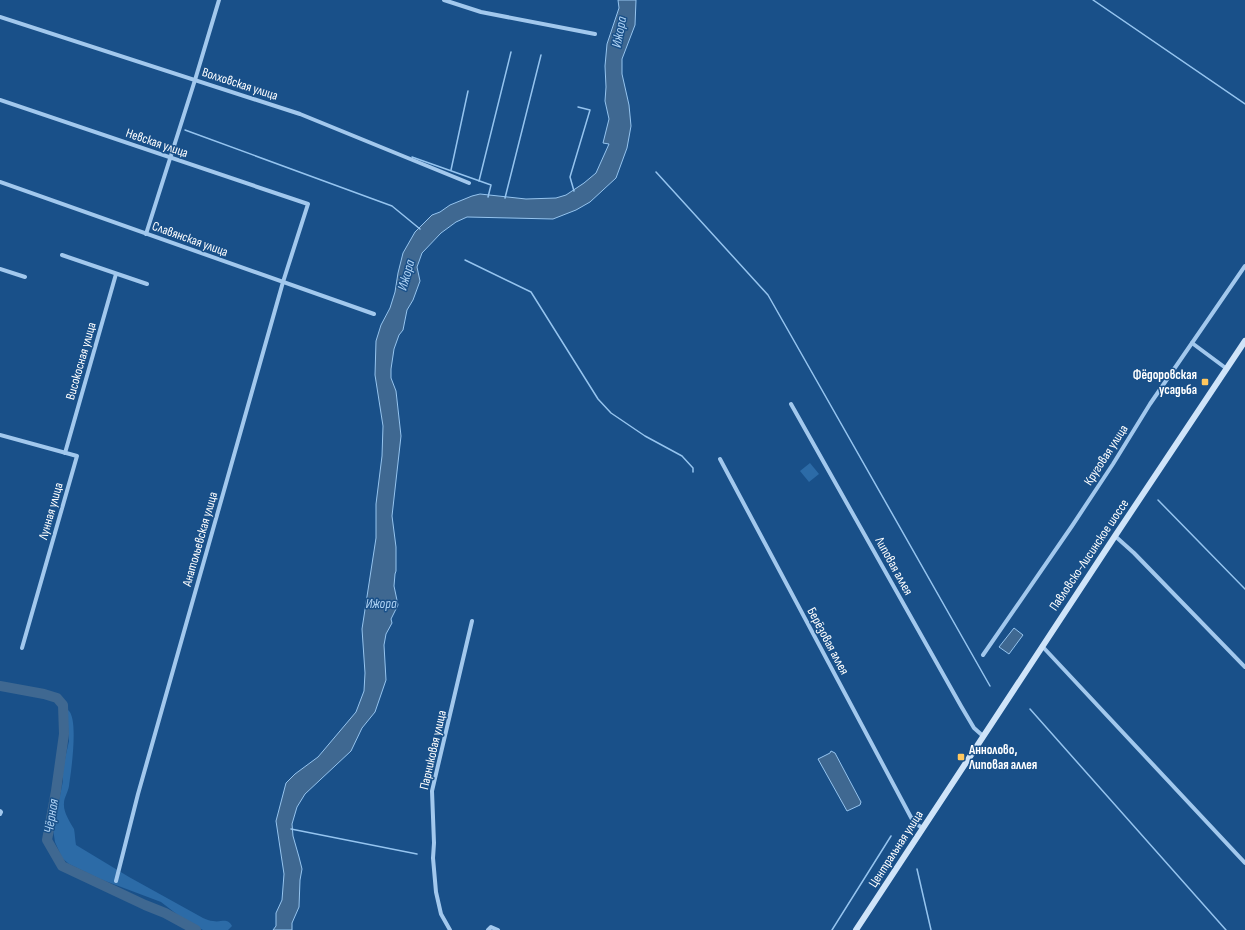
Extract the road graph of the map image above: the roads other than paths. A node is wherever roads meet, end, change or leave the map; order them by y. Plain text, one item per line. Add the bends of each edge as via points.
1 (218, 0) edge
2 (444, 0) edge
3 (0, 16) edge
4 (595, 34) dead end
5 (195, 80) junction
6 (0, 100) edge
7 (171, 158) junction
8 (0, 182) edge
9 (469, 183) dead end
10 (308, 204) joint
11 (146, 234) junction
12 (62, 255) dead end
13 (1245, 266) edge
14 (0, 268) edge
15 (116, 274) junction
16 (25, 277) dead end
17 (283, 282) junction
18 (147, 284) dead end
19 (374, 314) dead end
20 (1245, 341) edge
21 (1192, 343) junction
22 (1227, 369) junction
23 (790, 404) dead end
24 (0, 435) edge
25 (65, 453) junction
26 (720, 459) dead end
27 (1115, 536) junction
28 (472, 620) dead end
29 (1042, 646) junction
30 (22, 648) dead end
31 (983, 655) dead end
32 (1245, 667) edge
33 (983, 736) junction
34 (954, 781) joint
35 (923, 828) junction
36 (1245, 863) edge
37 (116, 881) dead end
38 (450, 930) edge
39 (488, 930) edge
40 (498, 930) edge
41 (856, 930) edge

1 - 5 street
2 - 4 street via 481,12
3 - 5 street, Волховская улица
5 - 7 street
5 - 9 street, Волховская улица via 300,114
6 - 7 street, Невская улица
7 - 10 street, Невская улица
7 - 11 street
8 - 11 street, Славянская улица
10 - 17 street, Анатольевская улица
11 - 17 street, Славянская улица
12 - 15 street
13 - 21 street, Круговая улица
14 - 16 street
15 - 18 street
15 - 25 street, Високосная улица
17 - 19 street, Славянская улица
17 - 37 street, Анатольевская улица via 138,794
20 - 22 main road, Павловско-Лисинское шоссе
21 - 22 street
21 - 31 street, Круговая улица via 1068,533
22 - 27 main road, Павловско-Лисинское шоссе
23 - 33 street, Липовая аллея via 964,711 974,728
24 - 25 street
25 - 30 street, Лунная улица via 77,456
26 - 35 street, Берёзовая аллея via 914,822
27 - 29 main road, Павловско-Лисинское шоссе
27 - 32 street
28 - 38 street, Парниковая улица via 432,791 436,892 441,914
29 - 33 main road, Павловско-Лисинское шоссе
29 - 36 street
33 - 34 main road, Павловско-Лисинское шоссе
34 - 35 main road, Центральная улица
35 - 41 main road, Центральная улица
39 - 40 street via 491,927

